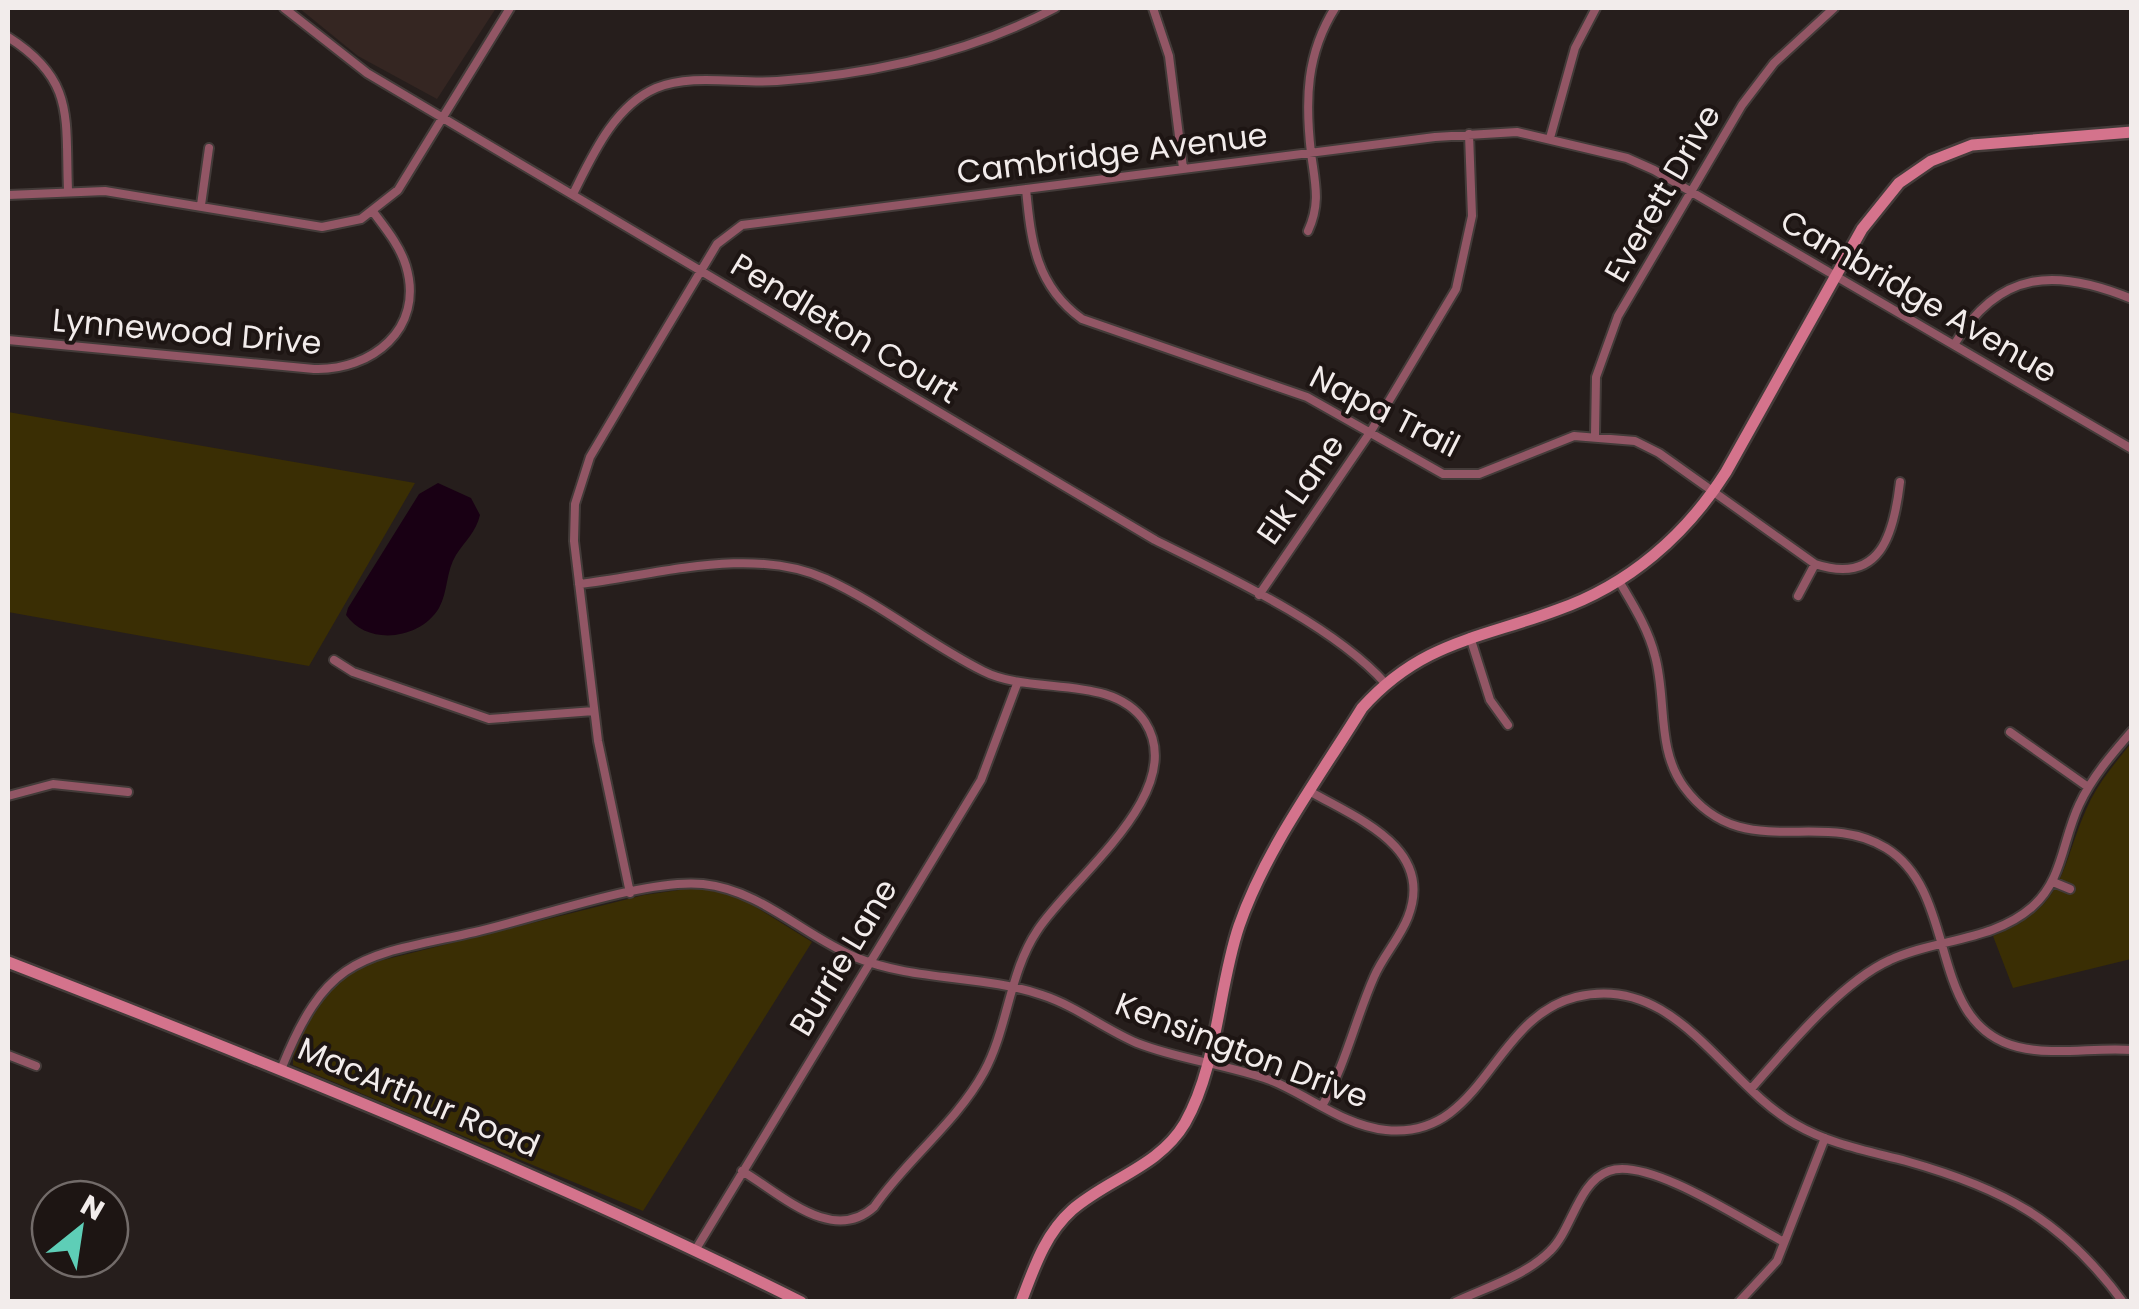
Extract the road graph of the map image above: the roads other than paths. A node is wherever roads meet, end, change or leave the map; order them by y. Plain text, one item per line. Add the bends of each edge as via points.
1 (284, 8) edge
2 (510, 8) edge
3 (1055, 8) edge
4 (1153, 8) edge
5 (1335, 8) edge
6 (1596, 8) edge
7 (1834, 8) edge
8 (8, 37) edge
9 (442, 117) junction
10 (2132, 132) edge
11 (1469, 134) junction
12 (1550, 138) junction
13 (210, 148) dead end
14 (1311, 154) junction
15 (1184, 168) junction
16 (1026, 189) junction
17 (68, 190) junction
18 (1692, 191) junction
19 (573, 194) junction
20 (8, 195) edge
21 (201, 205) junction
22 (374, 212) junction
23 (1308, 231) dead end
24 (701, 272) junction
25 (1836, 276) junction
26 (2132, 299) edge
27 (8, 340) edge
28 (1954, 345) junction
29 (1371, 431) junction
30 (1595, 435) junction
31 (2132, 448) edge
32 (1900, 482) dead end
33 (1714, 491) junction
34 (1815, 564) junction
35 (1619, 581) junction
36 (579, 584) junction
37 (1259, 595) junction
38 (1798, 596) dead end
39 (1470, 637) junction
40 (334, 660) dead end
41 (1385, 683) junction
42 (1017, 684) junction
43 (594, 712) junction
44 (1508, 724) dead end
45 (2132, 731) edge
46 (2010, 732) dead end
47 (2088, 787) junction
48 (128, 792) dead end
49 (1311, 792) junction
50 (8, 796) edge
51 (2053, 882) junction
52 (2070, 889) dead end
53 (630, 893) junction
54 (1943, 942) junction
55 (8, 962) edge
56 (870, 962) junction
57 (1013, 987) junction
58 (2132, 1050) edge
59 (8, 1054) edge
60 (1206, 1062) junction
61 (36, 1066) dead end
62 (282, 1067) junction
63 (1751, 1089) junction
64 (1322, 1106) junction
65 (1825, 1138) junction
66 (742, 1171) junction
67 (1784, 1242) junction
68 (696, 1249) junction
69 (801, 1302) edge
70 (1021, 1302) edge
71 (1456, 1302) edge
72 (1739, 1302) edge
73 (2123, 1302) edge

1 - 9 street, Pendleton Court via 335,51
2 - 9 street
3 - 19 street via 979,40 882,68 765,82 688,81 656,89 618,118
4 - 15 street via 1169,56
5 - 14 street via 1308,75
6 - 12 street via 1575,48
7 - 18 street, Everett Drive via 1755,86
8 - 17 street via 44,63 61,92
9 - 19 street, Pendleton Court
9 - 22 street via 398,190
10 - 25 street via 2004,140 1951,151 1889,192
11 - 12 street, Cambridge Avenue
11 - 14 street, Cambridge Avenue
11 - 29 street, Elk Lane via 1472,216 1463,267 1437,326
12 - 18 street, Cambridge Avenue via 1640,163
13 - 21 street
14 - 15 street, Cambridge Avenue
14 - 23 street via 1318,206
15 - 16 street, Cambridge Avenue
16 - 24 street, Cambridge Avenue via 742,225 724,235
16 - 29 street, Napa Trail via 1037,263 1055,296 1082,319 1307,397
17 - 20 street
17 - 21 street
18 - 25 street, Cambridge Avenue
18 - 30 street, Everett Drive via 1609,334 1596,377
19 - 24 street, Pendleton Court
21 - 22 street via 322,227
22 - 27 street, Lynnewood Drive via 406,265 409,302 395,337 362,363 314,370
24 - 36 street, Cambridge Avenue via 582,473 574,516
24 - 37 street, Pendleton Court
25 - 28 street, Cambridge Avenue
25 - 33 street
26 - 28 street via 2072,278 2032,281 1994,298
28 - 31 street, Cambridge Avenue
29 - 30 street, Napa Trail via 1456,477 1563,439
29 - 37 street, Elk Lane
30 - 33 street, Napa Trail via 1650,448
32 - 34 street via 1891,534 1880,552 1849,568
33 - 34 street, Napa Trail
33 - 35 street via 1668,544
34 - 38 street
35 - 39 street via 1556,611
35 - 54 street via 1656,657 1674,771 1696,801 1740,829 1853,836 1887,848 1919,879
36 - 42 street via 726,566 783,566 827,580 944,651
36 - 43 street, Cambridge Avenue
37 - 41 street, Pendleton Court via 1347,648
39 - 41 street via 1425,654
39 - 44 street via 1490,700
40 - 43 street via 482,717
41 - 49 street
42 - 56 street, Burrie Lane via 981,780
42 - 57 street via 1118,699 1144,720 1155,763 1148,789 1116,838 1036,932
43 - 53 street, Cambridge Avenue
45 - 47 street
46 - 47 street
47 - 51 street
48 - 50 street via 53,784
49 - 60 street via 1241,920
49 - 64 street via 1396,844 1414,894
51 - 52 street
51 - 54 street via 2016,919
53 - 56 street, Kensington Drive via 690,883 730,890
53 - 62 street, Kensington Drive via 356,964 316,996
54 - 58 street via 1962,1004 1998,1039 2030,1050
54 - 63 street via 1890,959 1859,979
55 - 62 street, MacArthur Road
56 - 57 street, Kensington Drive
56 - 66 street, Burrie Lane
57 - 60 street, Kensington Drive via 1058,1000 1134,1042
57 - 66 street via 984,1071 868,1212 847,1222 828,1221
59 - 61 street
60 - 64 street, Kensington Drive via 1267,1079
60 - 70 street via 1192,1110 1176,1136 1154,1159 1064,1218
62 - 68 street, MacArthur Road
63 - 64 street, Kensington Drive via 1670,1014 1638,999 1600,994 1560,1002 1534,1016 1476,1092 1430,1124 1386,1130
63 - 65 street, Kensington Drive via 1782,1116
65 - 67 street
65 - 73 street, Kensington Drive via 1966,1178 2020,1202 2069,1240
66 - 68 street, Burrie Lane
67 - 71 street via 1661,1178 1624,1169 1597,1178 1552,1250 1526,1271
67 - 72 street
68 - 69 street, MacArthur Road

